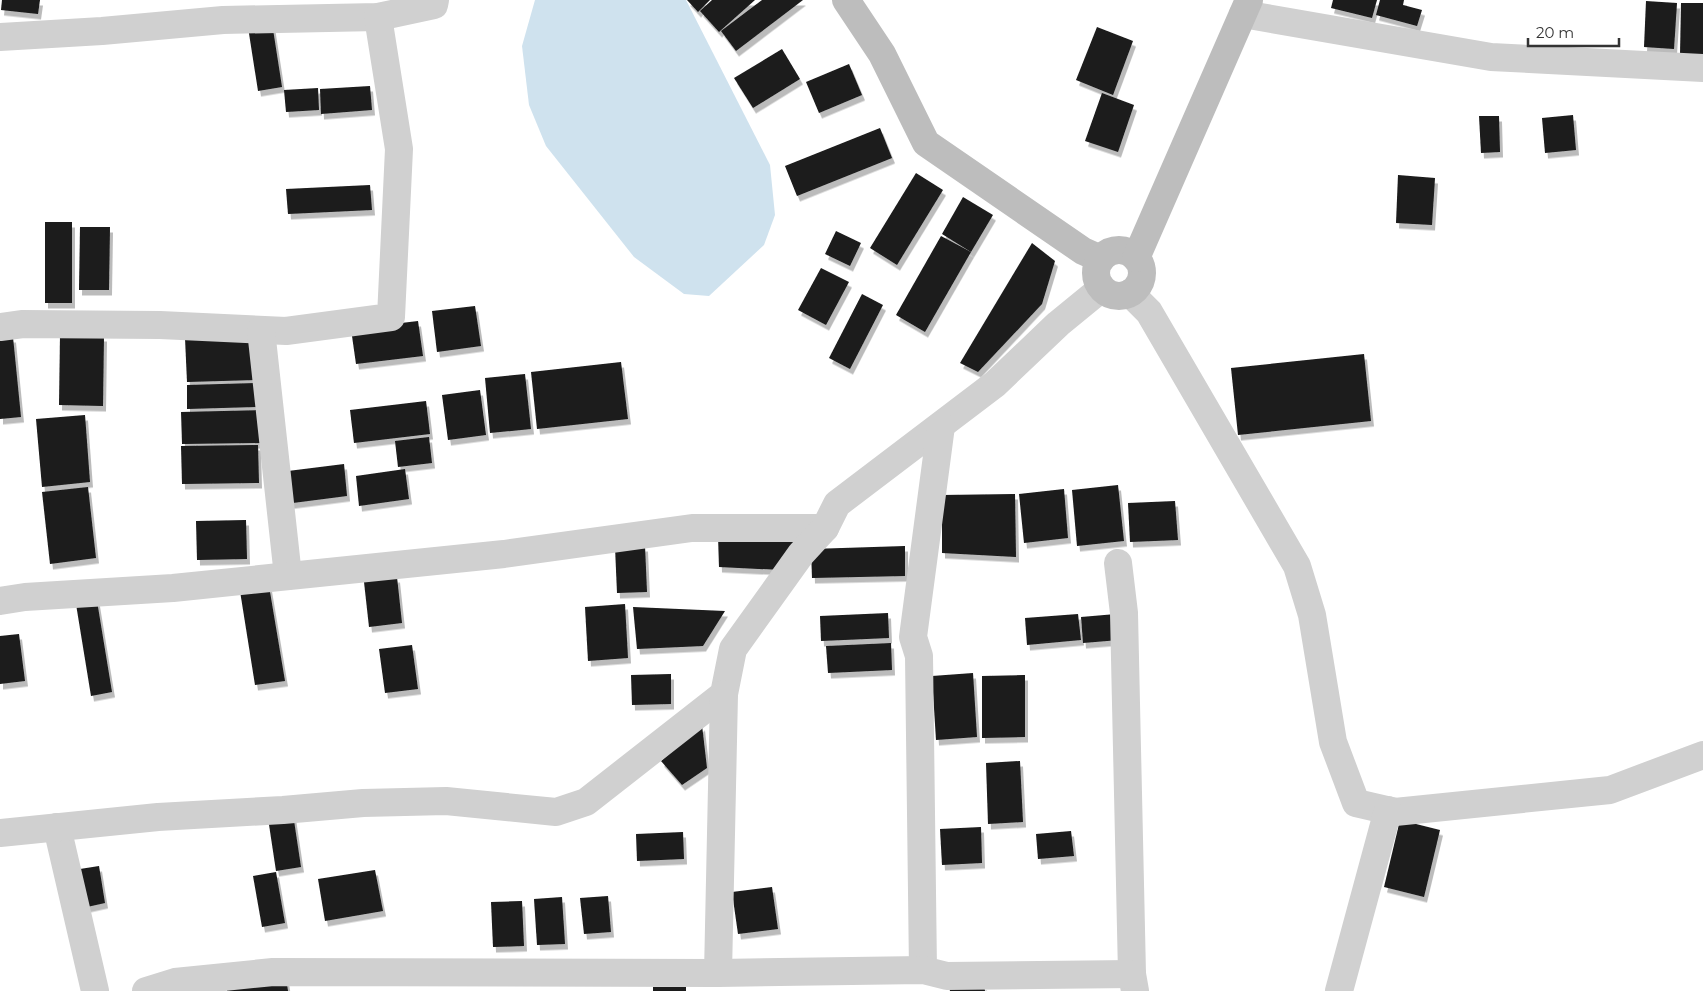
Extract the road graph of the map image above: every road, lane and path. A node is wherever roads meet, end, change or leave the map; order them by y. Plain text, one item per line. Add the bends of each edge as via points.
1 (436, 0) edge
2 (846, 0) edge
3 (1246, 7) edge
4 (378, 17) junction
5 (0, 37) edge
6 (1703, 68) edge
7 (1136, 258) junction
8 (1101, 259) junction
9 (1102, 288) junction
10 (1130, 293) junction
11 (0, 327) edge
12 (261, 330) junction
13 (941, 426) junction
14 (825, 528) junction
15 (1118, 563) dead end
16 (288, 576) junction
17 (0, 601) edge
18 (724, 694) junction
19 (1703, 755) edge
20 (1388, 810) junction
21 (57, 827) junction
22 (0, 833) edge
23 (923, 970) junction
24 (718, 973) junction
25 (1134, 983) edge
26 (95, 991) edge
27 (146, 991) edge
28 (1339, 991) edge

1 - 4 street via 434,5
2 - 8 street via 882,54 926,143 1083,251
3 - 6 street via 1492,57
3 - 7 street
4 - 5 street via 223,20
4 - 12 street via 399,149 391,317 286,332
7 - 8 street via 1118,250 1108,252
7 - 10 street via 1141,267 1141,277
8 - 9 street via 1097,279
9 - 10 street via 1120,296
9 - 13 street via 1058,324 995,384
10 - 20 street via 1150,312 1297,566 1312,615 1333,742 1356,803
11 - 12 street via 82,324
12 - 16 street
13 - 14 street via 837,504
13 - 23 street via 913,637 919,656
14 - 16 street via 692,528 504,554
14 - 18 street via 801,554 733,649
15 - 25 street via 1124,612
16 - 17 street
18 - 21 street via 586,802 556,812 446,801 364,803
18 - 24 street
19 - 20 street via 1610,790 1395,812
20 - 28 street
21 - 22 street
21 - 26 street
23 - 24 street
23 - 25 street via 947,976
24 - 27 street via 273,972 175,982

